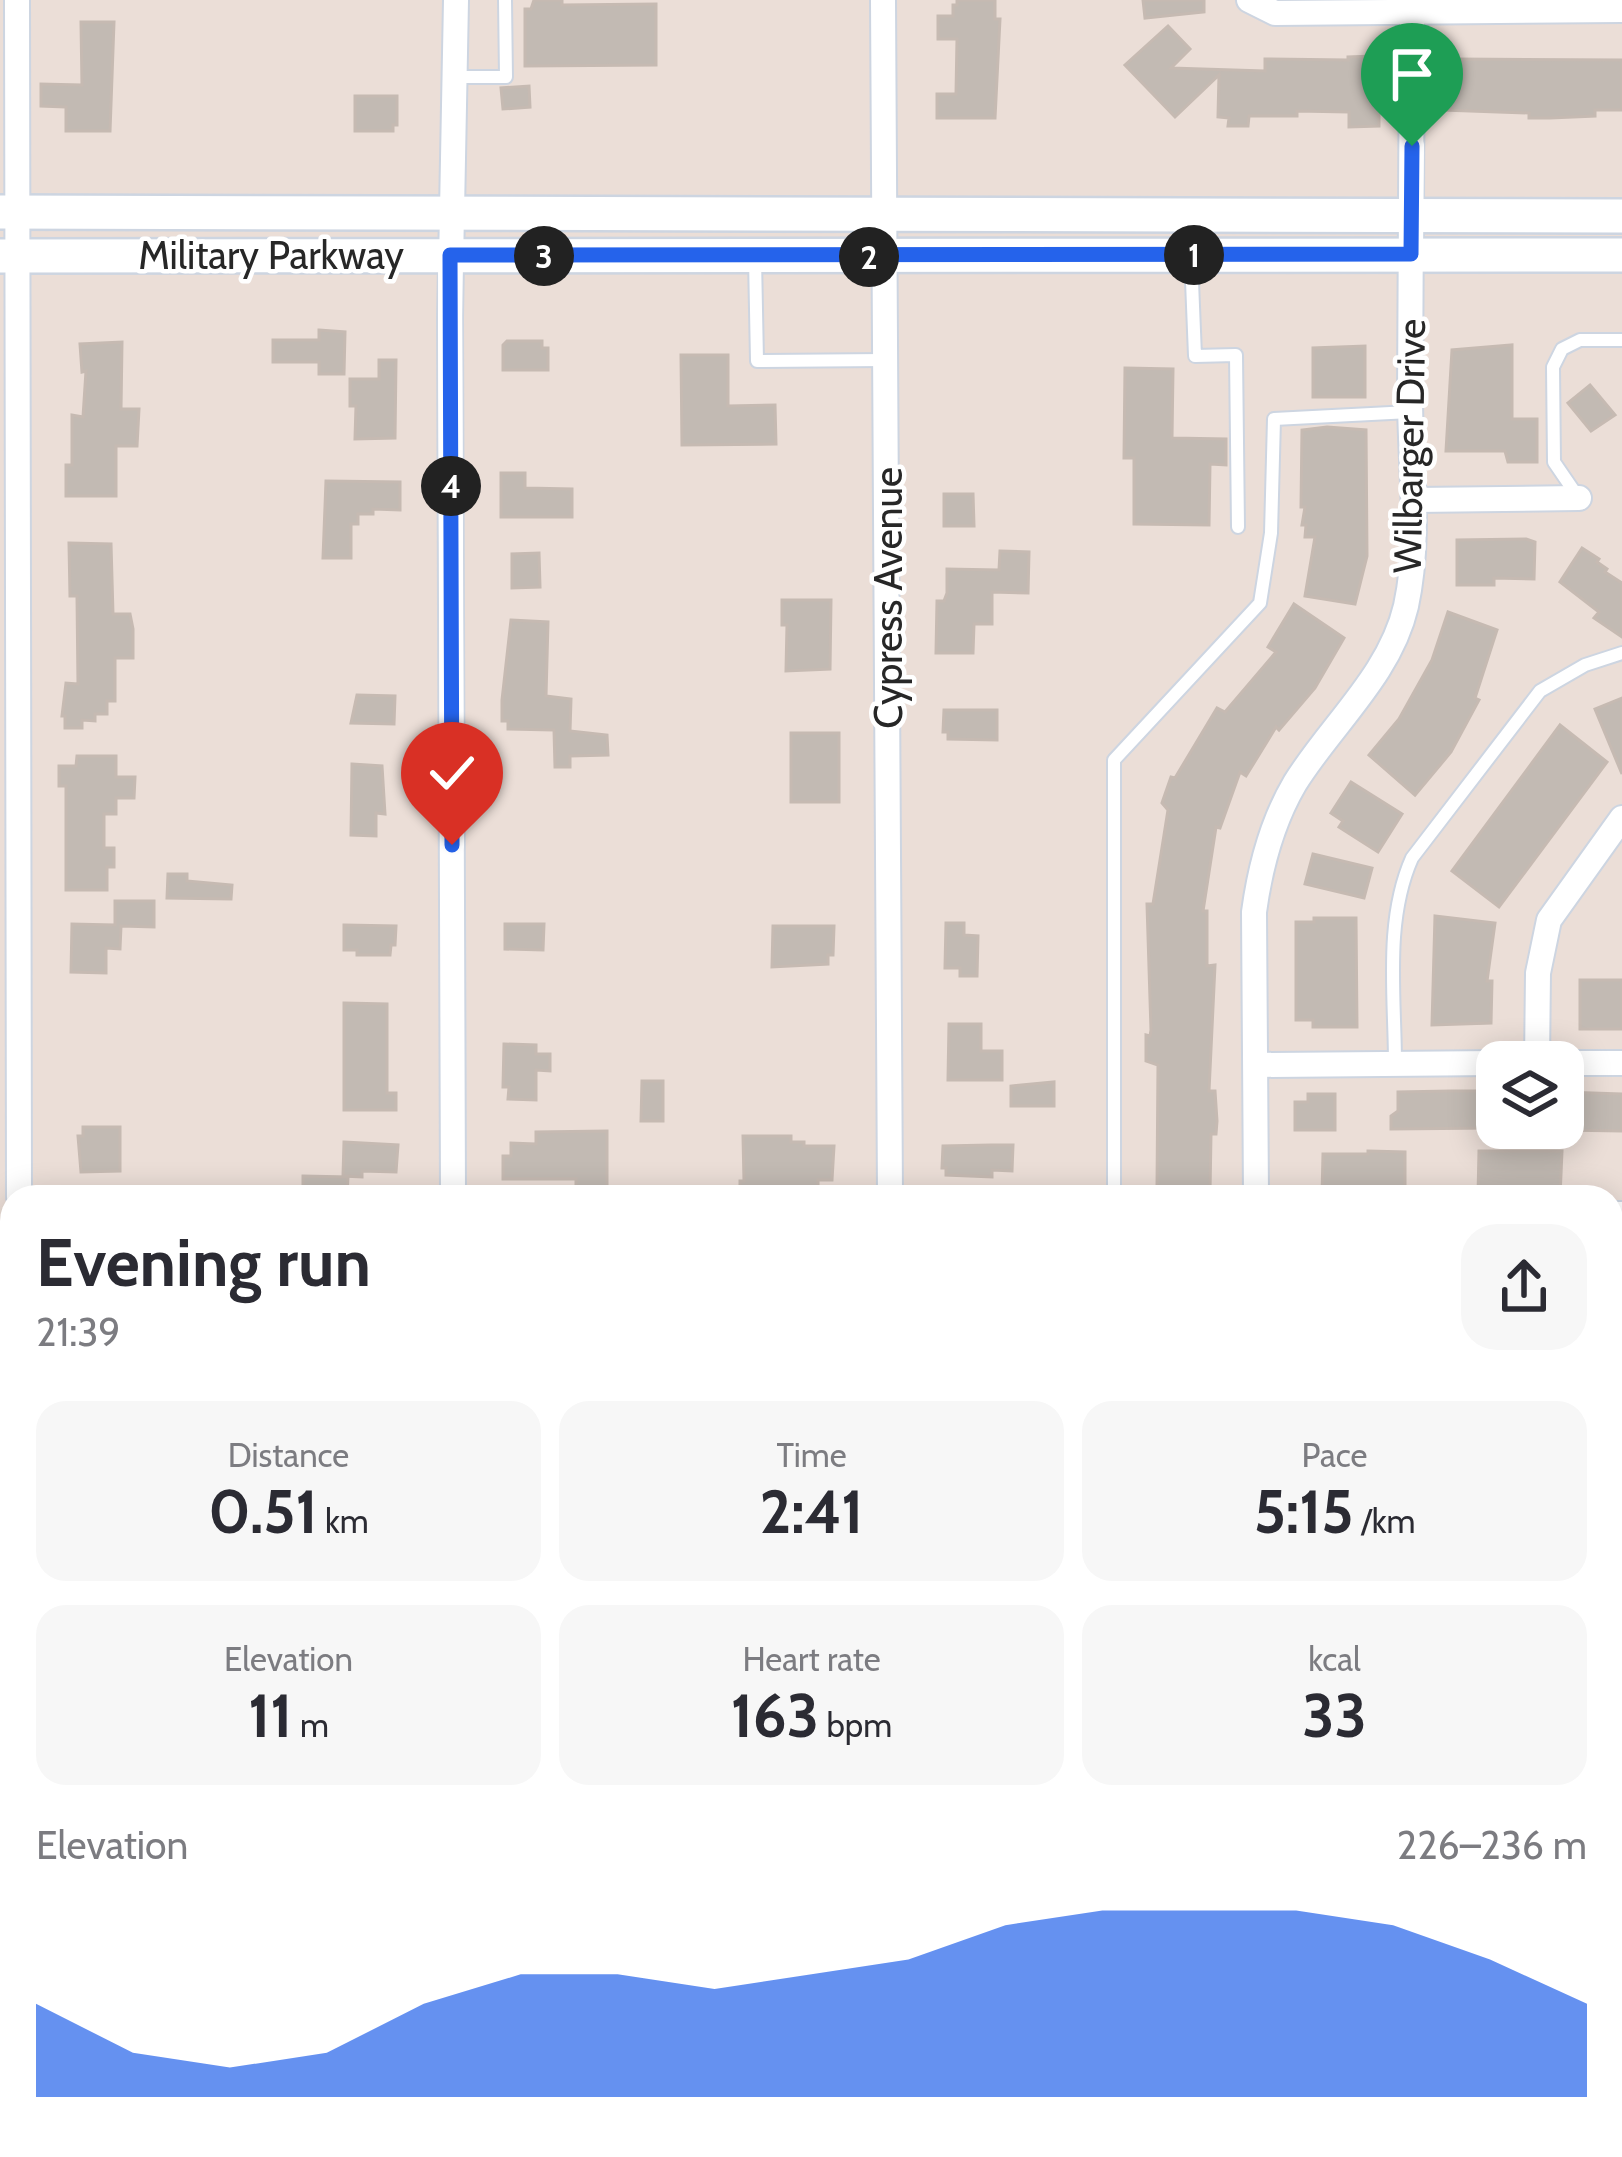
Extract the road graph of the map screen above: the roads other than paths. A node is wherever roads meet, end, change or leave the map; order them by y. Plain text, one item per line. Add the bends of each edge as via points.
1 (17, 0) edge
2 (456, 0) edge
3 (505, 0) edge
4 (883, 0) edge
5 (1253, 3) edge
6 (1622, 10) edge
7 (1412, 14) junction
8 (455, 76) junction
9 (8, 212) edge
10 (451, 214) junction
11 (885, 215) junction
12 (1413, 216) junction
13 (1622, 216) edge
14 (1411, 254) junction
15 (450, 255) junction
16 (1191, 255) junction
17 (1622, 255) edge
18 (7, 256) edge
19 (755, 257) junction
20 (886, 257) junction
21 (1622, 340) edge
22 (887, 360) junction
23 (1410, 412) junction
24 (1579, 498) joint
25 (1415, 500) junction
26 (1238, 527) dead end
27 (1622, 653) edge
28 (1622, 818) edge
29 (1537, 1041) edge
30 (1476, 1063) edge
31 (1584, 1063) edge
32 (1395, 1064) junction
33 (1622, 1064) edge
34 (1256, 1065) junction
35 (19, 1185) edge
36 (453, 1185) edge
37 (890, 1185) edge
38 (1114, 1185) edge
39 (1256, 1185) edge

1 - 9 street
2 - 8 street
3 - 8 lane via 506,77
4 - 11 street, Cypress Avenue
5 - 7 street via 1275,13
6 - 7 street
7 - 12 street, Wilbarger Drive
8 - 10 street
9 - 10 main road, Military Parkway
9 - 18 street
10 - 11 main road, Military Parkway
10 - 15 street
11 - 12 main road, Military Parkway
11 - 20 street, Cypress Avenue
12 - 13 main road, Military Parkway
12 - 14 street, Wilbarger Drive
14 - 16 main road, Military Parkway
14 - 17 main road, Military Parkway
14 - 23 street, Wilbarger Drive
15 - 18 main road, Military Parkway
15 - 19 main road, Military Parkway
15 - 36 street
16 - 20 main road, Military Parkway
16 - 26 lane via 1195,356 1236,355
18 - 35 street
19 - 20 main road, Military Parkway
19 - 22 lane via 757,361
20 - 22 street, Cypress Avenue
21 - 24 lane via 1580,340 1562,349 1553,367 1554,462
22 - 37 street, Cypress Avenue
23 - 25 street, Wilbarger Drive
23 - 38 lane via 1274,419 1260,603 1114,760
24 - 25 street
25 - 34 street, Wilbarger Drive via 1405,608 1393,642 1294,784 1260,872
27 - 32 lane via 1540,691 1412,858 1395,917
28 - 29 street via 1549,920
30 - 32 street
31 - 33 street
32 - 34 street
34 - 39 street, Wilbarger Drive

